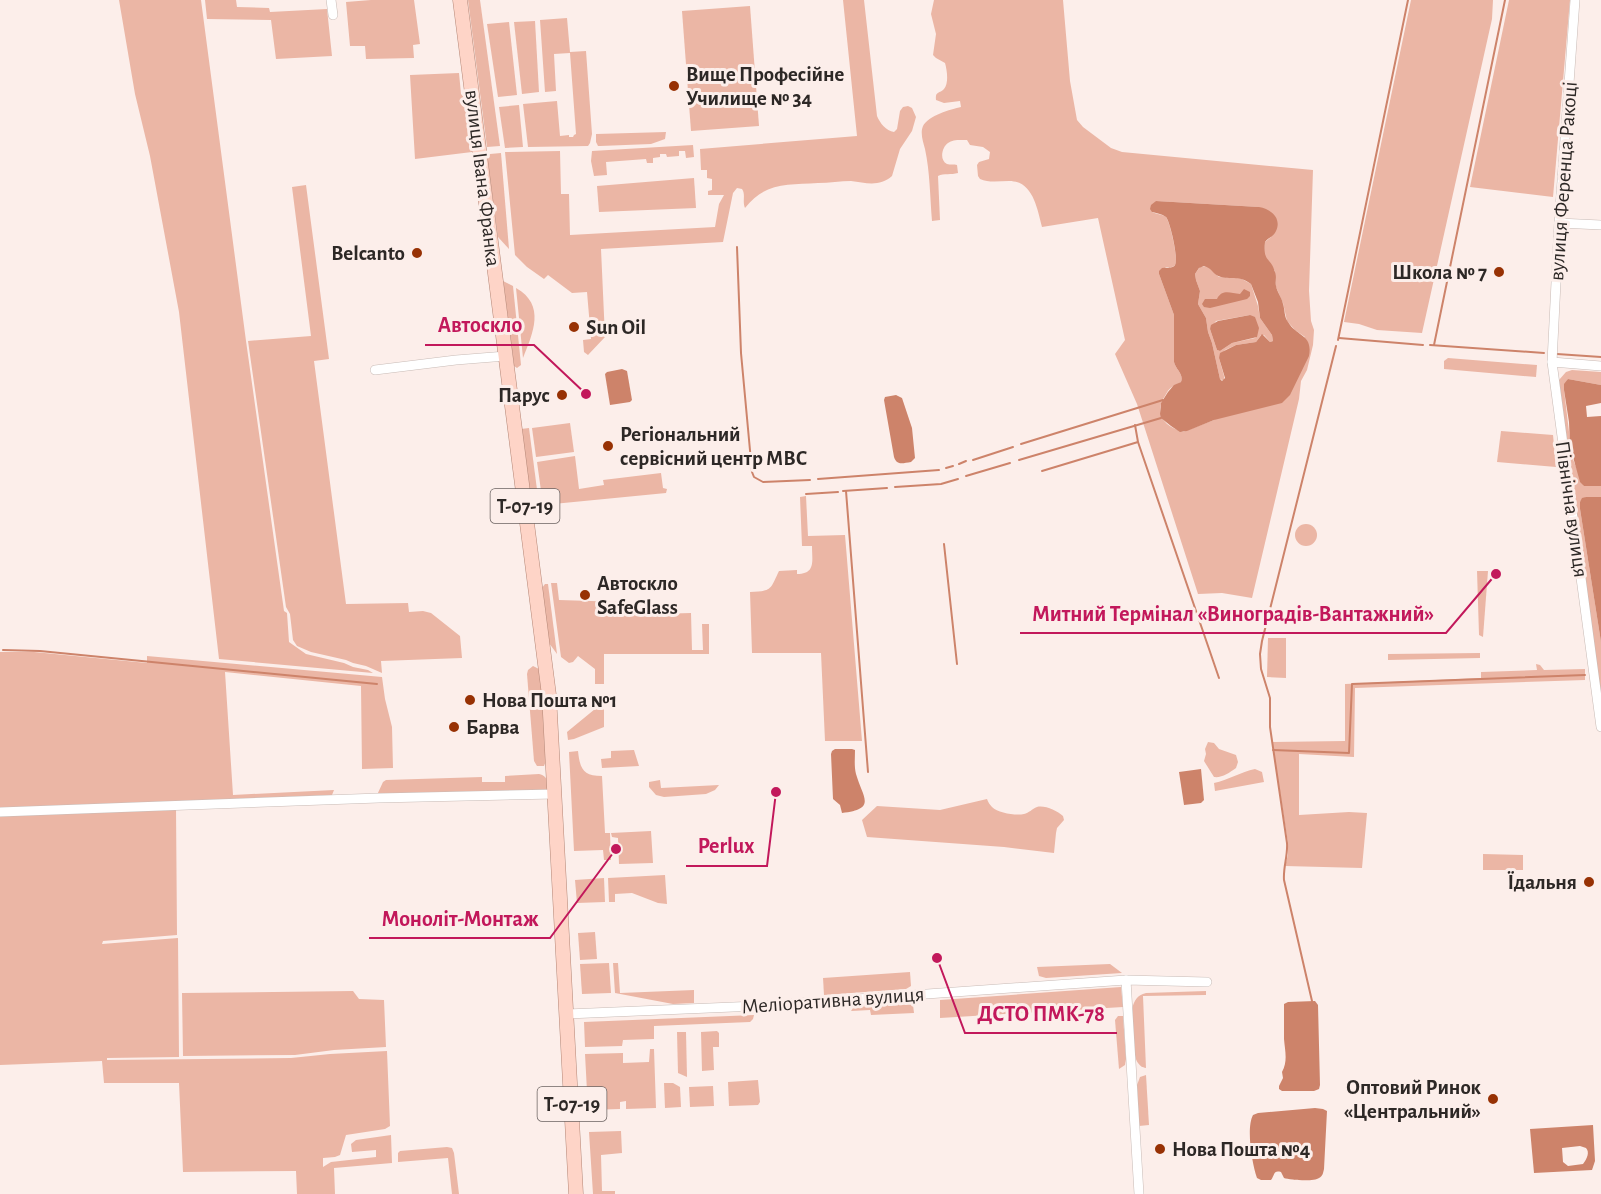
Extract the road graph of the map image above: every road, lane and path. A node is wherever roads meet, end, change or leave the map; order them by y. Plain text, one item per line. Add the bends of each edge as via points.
1 (331, 0) edge
2 (460, 0) edge
3 (1575, 0) edge
4 (333, 15) dead end
5 (1559, 223) junction
6 (1601, 225) edge
7 (506, 356) junction
8 (1552, 362) junction
9 (1601, 366) edge
10 (375, 370) dead end
11 (1601, 727) edge
12 (555, 794) junction
13 (0, 812) edge
14 (1125, 980) junction
15 (1149, 981) junction
16 (1207, 982) dead end
17 (1127, 1004) junction
18 (567, 1014) junction
19 (576, 1194) edge
20 (1139, 1194) edge

1 - 4 street
2 - 7 main road, вулиця Івана Франка / Т-07-19
3 - 5 street, вулиця Ференца Ракоці
5 - 6 street
5 - 8 street, вулиця Ференца Ракоці
7 - 10 street
7 - 12 main road, вулиця Івана Франка / Т-07-19 via 545,662
8 - 9 street
8 - 11 street, Північна вулиця
12 - 13 street
12 - 18 main road, вулиця Івана Франка / Т-07-19
14 - 15 street, Меліоративна вулиця
14 - 17 street
14 - 18 street, Меліоративна вулиця via 757,1006
15 - 16 street, Меліоративна вулиця
15 - 17 street via 1136,990
17 - 20 street
18 - 19 main road, вулиця Івана Франка / Т-07-19

